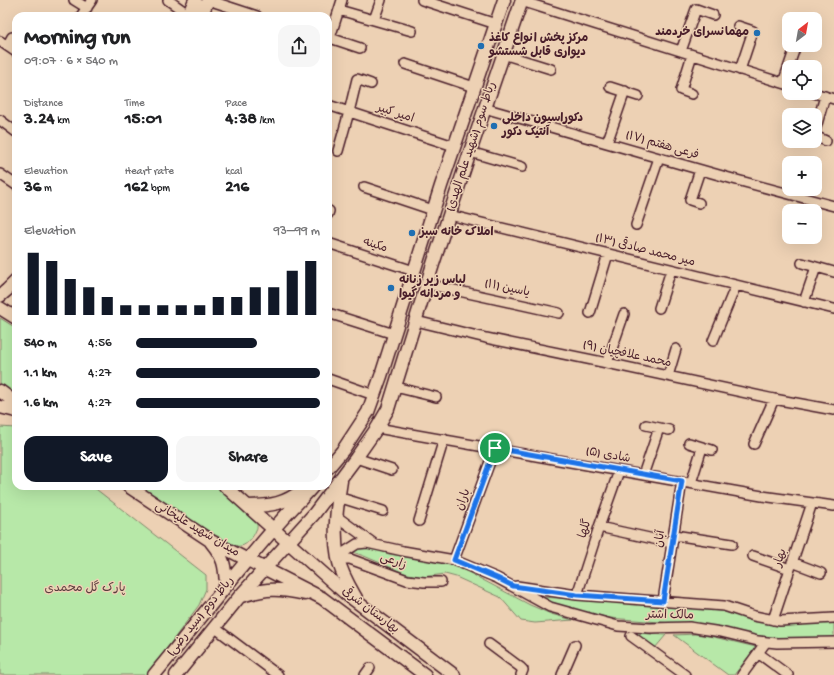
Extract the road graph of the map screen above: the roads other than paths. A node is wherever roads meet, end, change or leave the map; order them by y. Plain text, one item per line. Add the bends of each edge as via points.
1 (74, 0) edge
2 (92, 0) edge
3 (168, 0) edge
4 (195, 0) edge
5 (208, 0) edge
6 (342, 0) edge
7 (381, 0) edge
8 (422, 0) edge
9 (504, 0) edge
10 (521, 0) edge
11 (438, 2) edge
12 (339, 10) junction
13 (84, 12) edge
14 (184, 12) edge
15 (188, 12) edge
16 (203, 12) edge
17 (245, 12) edge
18 (713, 15) dead end
19 (374, 20) junction
20 (496, 24) junction
21 (738, 26) dead end
22 (412, 31) dead end
23 (332, 32) edge
24 (12, 37) edge
25 (332, 39) edge
26 (3, 44) edge
27 (360, 48) dead end
28 (12, 50) edge
29 (681, 51) junction
30 (503, 54) junction
31 (692, 55) junction
32 (405, 64) dead end
33 (551, 69) dead end
34 (740, 70) junction
35 (782, 83) edge
36 (371, 84) dead end
37 (474, 87) junction
38 (610, 87) dead end
39 (624, 91) junction
40 (692, 94) dead end
41 (638, 96) dead end
42 (830, 98) edge
43 (332, 106) edge
44 (484, 108) junction
45 (349, 112) junction
46 (822, 116) edge
47 (0, 120) edge
48 (12, 129) edge
49 (822, 139) edge
50 (826, 141) dead end
51 (607, 143) junction
52 (454, 146) junction
53 (338, 151) dead end
54 (470, 152) junction
55 (659, 158) junction
56 (522, 167) dead end
57 (700, 170) junction
58 (0, 174) edge
59 (12, 182) edge
60 (364, 187) dead end
61 (699, 203) dead end
62 (834, 205) edge
63 (433, 210) junction
64 (450, 215) junction
65 (636, 225) dead end
66 (332, 244) edge
67 (608, 254) junction
68 (802, 263) dead end
69 (816, 267) junction
70 (671, 270) junction
71 (414, 271) junction
72 (834, 272) edge
73 (427, 284) junction
74 (12, 285) edge
75 (736, 285) junction
76 (0, 296) edge
77 (804, 302) junction
78 (0, 308) edge
79 (659, 308) dead end
80 (834, 309) edge
81 (559, 313) dead end
82 (332, 314) edge
83 (590, 314) dead end
84 (624, 314) dead end
85 (12, 316) edge
86 (416, 321) junction
87 (394, 334) junction
88 (712, 341) dead end
89 (676, 349) dead end
90 (606, 362) junction
91 (668, 376) junction
92 (332, 381) edge
93 (395, 387) junction
94 (0, 391) edge
95 (374, 395) junction
96 (436, 397) dead end
97 (774, 399) junction
98 (12, 400) edge
99 (0, 408) edge
100 (12, 410) edge
101 (834, 410) edge
102 (646, 425) dead end
103 (377, 428) junction
104 (659, 428) junction
105 (669, 430) dead end
106 (444, 439) junction
107 (689, 443) dead end
108 (754, 444) dead end
109 (495, 448) junction
110 (356, 458) junction
111 (332, 463) edge
112 (392, 470) dead end
113 (619, 471) junction
114 (643, 475) junction
115 (341, 478) junction
116 (686, 482) junction
117 (134, 490) edge
118 (230, 490) edge
119 (303, 490) edge
120 (310, 490) edge
121 (338, 497) junction
122 (301, 500) junction
123 (812, 503) junction
124 (248, 506) junction
125 (834, 506) edge
126 (382, 511) dead end
127 (314, 514) junction
128 (336, 516) junction
129 (419, 521) dead end
130 (599, 527) junction
131 (273, 529) junction
132 (673, 539) junction
133 (211, 541) junction
134 (288, 543) junction
135 (374, 544) junction
136 (732, 544) dead end
137 (753, 556) dead end
138 (247, 559) junction
139 (338, 559) junction
140 (454, 560) junction
141 (791, 566) junction
142 (265, 569) junction
143 (821, 573) dead end
144 (441, 582) dead end
145 (334, 584) junction
146 (226, 586) junction
147 (513, 586) junction
148 (577, 595) junction
149 (240, 596) junction
150 (322, 598) junction
151 (663, 601) junction
152 (360, 604) junction
153 (834, 618) edge
154 (773, 620) junction
155 (214, 627) junction
156 (187, 636) junction
157 (631, 636) dead end
158 (766, 642) junction
159 (834, 642) edge
160 (489, 644) dead end
161 (200, 645) junction
162 (575, 645) dead end
163 (758, 653) junction
164 (420, 673) edge
165 (154, 675) edge
166 (176, 675) edge
167 (278, 675) edge
168 (454, 675) edge
169 (521, 675) edge
170 (562, 675) edge
171 (685, 675) edge
172 (742, 675) edge
173 (788, 675) edge

1 - 13 street
2 - 13 street
3 - 14 street
4 - 15 main road
5 - 16 main road
5 - 17 street
6 - 12 street
7 - 19 street
8 - 11 street
9 - 20 main road, رباط سوم (شهید علم الهدی)
10 - 29 street
10 - 30 main road, رباط سوم (شهید علم الهدی)
11 - 20 street
12 - 19 street
12 - 23 street
18 - 29 street via 696,9
19 - 22 street
20 - 37 main road, رباط سوم (شهید علم الهدی)
21 - 34 street via 753,31
24 - 26 street
25 - 27 street
26 - 28 street
29 - 31 street
30 - 33 street
30 - 44 main road, رباط سوم (شهید علم الهدی)
31 - 34 street
31 - 40 street via 681,90
32 - 37 street
34 - 35 street
36 - 45 street via 357,79
37 - 52 main road, رباط سوم (شهید علم الهدی)
38 - 39 street
39 - 41 street
39 - 51 street
42 - 46 street
43 - 45 street, امیر کبیر
44 - 51 street, فرعی هفتم (۱۷)
44 - 54 main road, رباط سوم (شهید علم الهدی)
45 - 52 street, امیر کبیر
45 - 53 street
47 - 48 street
49 - 50 street
51 - 55 street, فرعی هفتم (۱۷)
52 - 63 main road, رباط سوم (شهید علم الهدی)
54 - 56 street
54 - 64 main road, رباط سوم (شهید علم الهدی)
55 - 57 street, فرعی هفتم (۱۷)
55 - 65 street
57 - 61 street via 690,200
57 - 62 street, فرعی هفتم (۱۷)
58 - 59 street
60 - 63 street
63 - 71 main road, رباط سوم (شهید علم الهدی)
64 - 67 street, میر محمد صادقی (۱۳)
64 - 73 main road, رباط سوم (شهید علم الهدی)
66 - 71 street, مکینه
67 - 70 street, میر محمد صادقی (۱۳)
67 - 83 street
68 - 69 street
69 - 72 street
69 - 77 street
70 - 75 street, میر محمد صادقی (۱۳)
70 - 79 street
71 - 87 main road, رباط سوم (شهید علم الهدی)
73 - 81 street, یاسین (۱۱)
73 - 86 main road, رباط سوم (شهید علم الهدی)
74 - 76 main road
75 - 77 street, میر محمد صادقی (۱۳)
75 - 88 street
77 - 80 street, میر محمد صادقی (۱۳)
78 - 85 main road
82 - 87 street
84 - 90 street
86 - 90 street, محمد علافچیان (۹)
86 - 93 main road, رباط سوم (شهید علم الهدی)
87 - 95 main road, رباط سوم (شهید علم الهدی)
89 - 91 street
90 - 91 street, محمد علافچیان (۹)
91 - 97 street, محمد علافچیان (۹)
92 - 95 street
93 - 96 street
93 - 103 main road, رباط سوم (شهید علم الهدی) via 388,409
94 - 98 main road
95 - 111 main road, رباط سوم (شهید علم الهدی) via 368,412
97 - 101 street, محمد علافچیان (۹)
97 - 108 street
99 - 100 main road
102 - 104 street
103 - 106 street, شادی (۵)
103 - 110 main road, رباط سوم (شهید علم الهدی)
104 - 105 street
104 - 114 street
106 - 109 street, شادی (۵)
106 - 129 street
107 - 116 street, آبان via 707,449
109 - 113 street, شادی (۵)
109 - 140 street, باران
110 - 112 street
110 - 115 main road, رباط سوم (شهید علم الهدی)
113 - 114 street, شادی (۵)
113 - 130 street, گلها
114 - 116 street, شادی (۵)
115 - 121 main road
115 - 127 main road, رباط سوم (شهید علم الهدی)
116 - 123 street, شادی (۵)
116 - 132 street, آبان
117 - 133 main road, میدان شهید علیخانی
118 - 124 main road
119 - 124 main road via 279,504
120 - 122 main road
121 - 126 street
121 - 128 main road
122 - 127 main road via 297,513 304,518
122 - 131 main road
123 - 125 street, شادی (۵)
123 - 141 street, بهار
124 - 131 main road
127 - 134 main road, رباط سوم (شهید علم الهدی)
128 - 135 street
128 - 139 main road
130 - 132 street
130 - 148 street, گلها
131 - 134 main road
131 - 138 main road, میدان شهید علیخانی
132 - 136 street
132 - 151 street, آبان
133 - 138 main road, میدان شهید علیخانی
133 - 146 main road via 224,565
134 - 142 main road
134 - 145 main road, بهارستان شرقی
135 - 139 street via 357,544
135 - 140 street, مالک اشتر
137 - 141 street
138 - 142 main road, میدان شهید علیخانی
138 - 146 main road, رباط دوم (سید رضی)
139 - 144 street, زارعی via 359,561 407,580
139 - 152 main road via 346,580
140 - 147 street, مالک اشتر
141 - 143 street
141 - 154 street, بهار
142 - 149 main road, رباط دوم (سید رضی)
142 - 150 main road, بهارستان شرقی
145 - 150 main road via 326,581 319,583 318,592
145 - 152 main road, بهارستان شرقی
146 - 156 main road, رباط دوم (سید رضی)
147 - 148 street, مالک اشتر
147 - 158 street, مالک اشتر via 550,607 618,626 689,627
148 - 151 street, مالک اشتر
149 - 150 main road via 277,589
149 - 155 main road, رباط دوم (سید رضی)
150 - 164 main road, بهارستان شرقی
151 - 154 street, مالک اشتر via 724,606
152 - 168 main road, بهارستان شرقی
153 - 154 street, مالک اشتر
155 - 161 main road, رباط دوم (سید رضی)
155 - 167 street
156 - 161 main road via 192,636
156 - 165 main road, رباط دوم (سید رضی)
157 - 171 street
158 - 159 street, مالک اشتر
158 - 163 street
160 - 169 street via 520,667 523,670
161 - 166 main road, رباط دوم (سید رضی)
162 - 170 street
163 - 172 street
163 - 173 street

